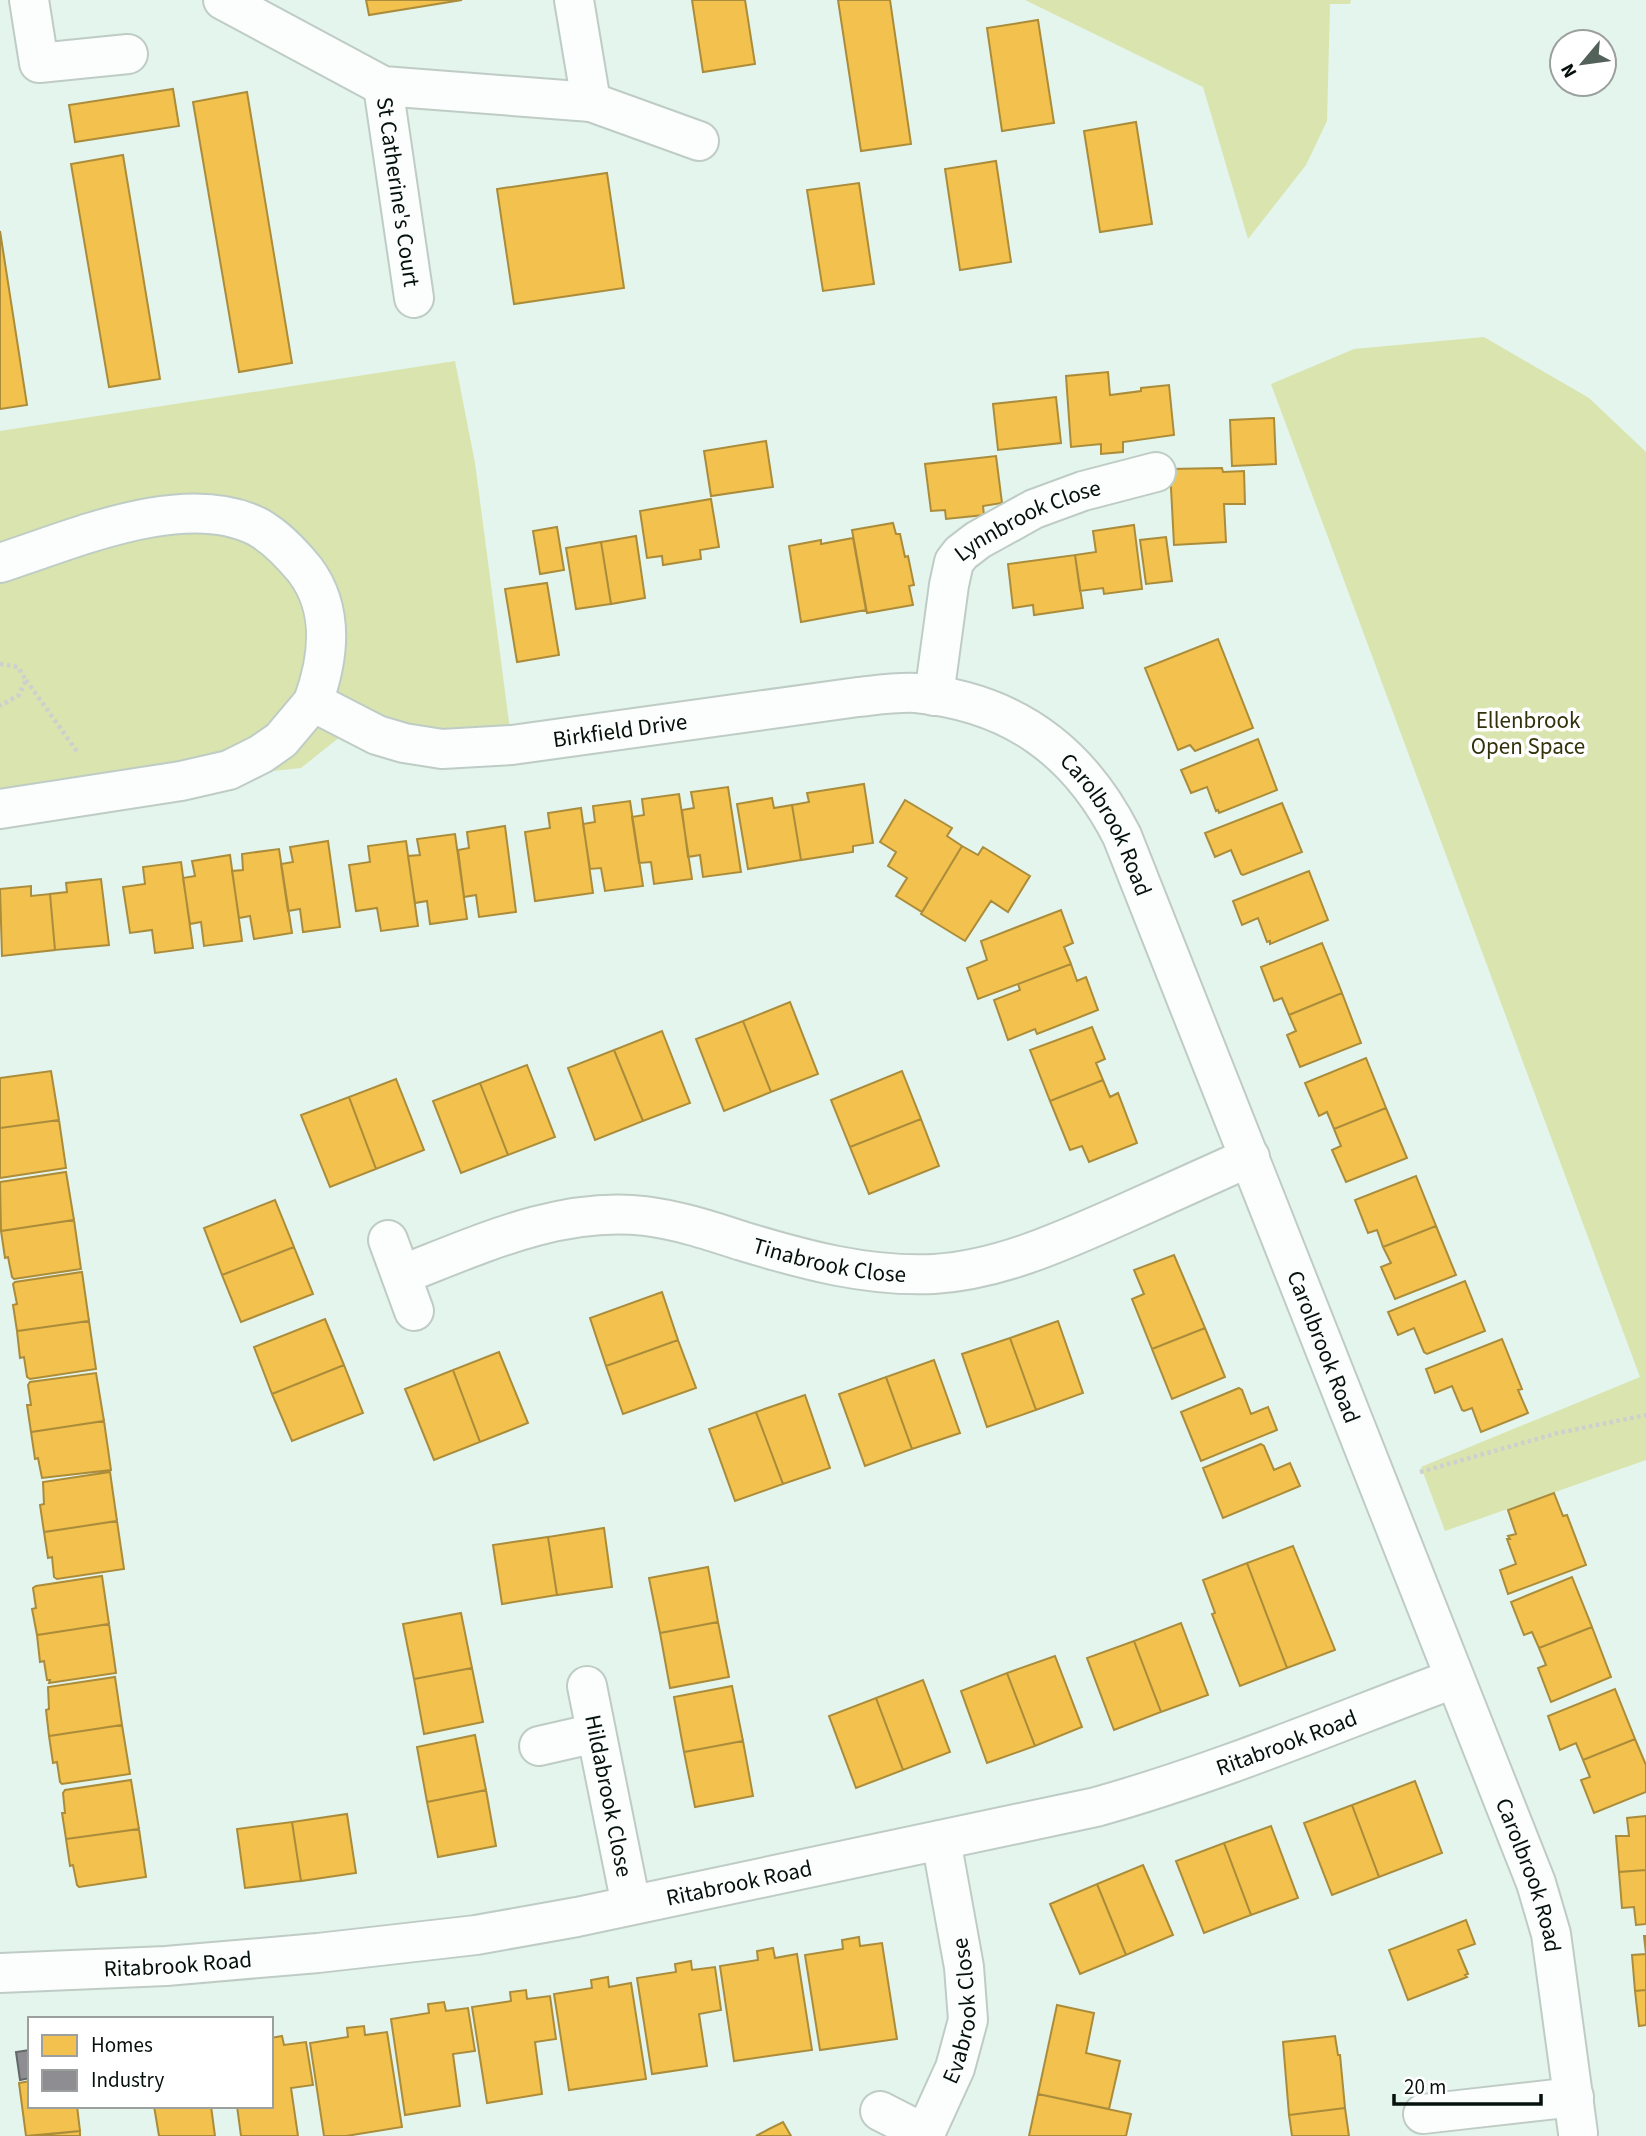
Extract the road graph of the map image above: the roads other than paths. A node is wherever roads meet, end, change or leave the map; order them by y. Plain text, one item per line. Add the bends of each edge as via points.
1 (29, 0) edge
2 (223, 0) edge
3 (574, 0) edge
4 (128, 54) dead end
5 (383, 86) junction
6 (591, 102) junction
7 (699, 141) dead end
8 (414, 298) dead end
9 (1156, 472) dead end
10 (0, 563) edge
11 (934, 696) junction
12 (313, 702) junction
13 (0, 809) edge
14 (1250, 1157) junction
15 (388, 1240) dead end
16 (401, 1275) junction
17 (414, 1311) dead end
18 (1453, 1679) junction
19 (587, 1686) dead end
20 (596, 1733) junction
21 (539, 1746) dead end
22 (941, 1840) junction
23 (631, 1905) junction
24 (0, 1973) edge
25 (880, 2111) dead end
26 (1423, 2114) dead end
27 (925, 2135) edge

1 - 4 street via 38,63
2 - 5 street, St Catherine's Court
3 - 6 street
5 - 6 street, St Catherine's Court
5 - 8 street, St Catherine's Court
6 - 7 street, St Catherine's Court
9 - 11 street, Lynnbrook Close via 1045,505 978,540 961,554 954,562 949,585
10 - 12 street via 102,530 181,514 232,518 256,527 280,542 308,575 325,617 324,672
11 - 12 street, Birkfield Drive via 858,697 512,745 442,749 377,735
11 - 14 street, Carolbrook Road via 995,711 1035,733 1069,758 1100,797 1122,836
12 - 13 street via 281,740 246,763 208,776
14 - 16 street, Tinabrook Close via 1079,1234 980,1269 890,1274 841,1268 676,1222 617,1214 530,1228
14 - 18 street, Carolbrook Road
15 - 16 street
16 - 17 street
18 - 22 street, Ritabrook Road via 1146,1793
18 - 26 street, Carolbrook Road via 1545,1909 1576,2115
19 - 20 street, Hildabrook Close
20 - 21 street
20 - 23 street, Hildabrook Close
22 - 23 street, Ritabrook Road
22 - 27 street, Evabrook Close via 964,1967 968,2021 955,2068
23 - 24 street, Ritabrook Road via 476,1935 318,1953
25 - 27 street

